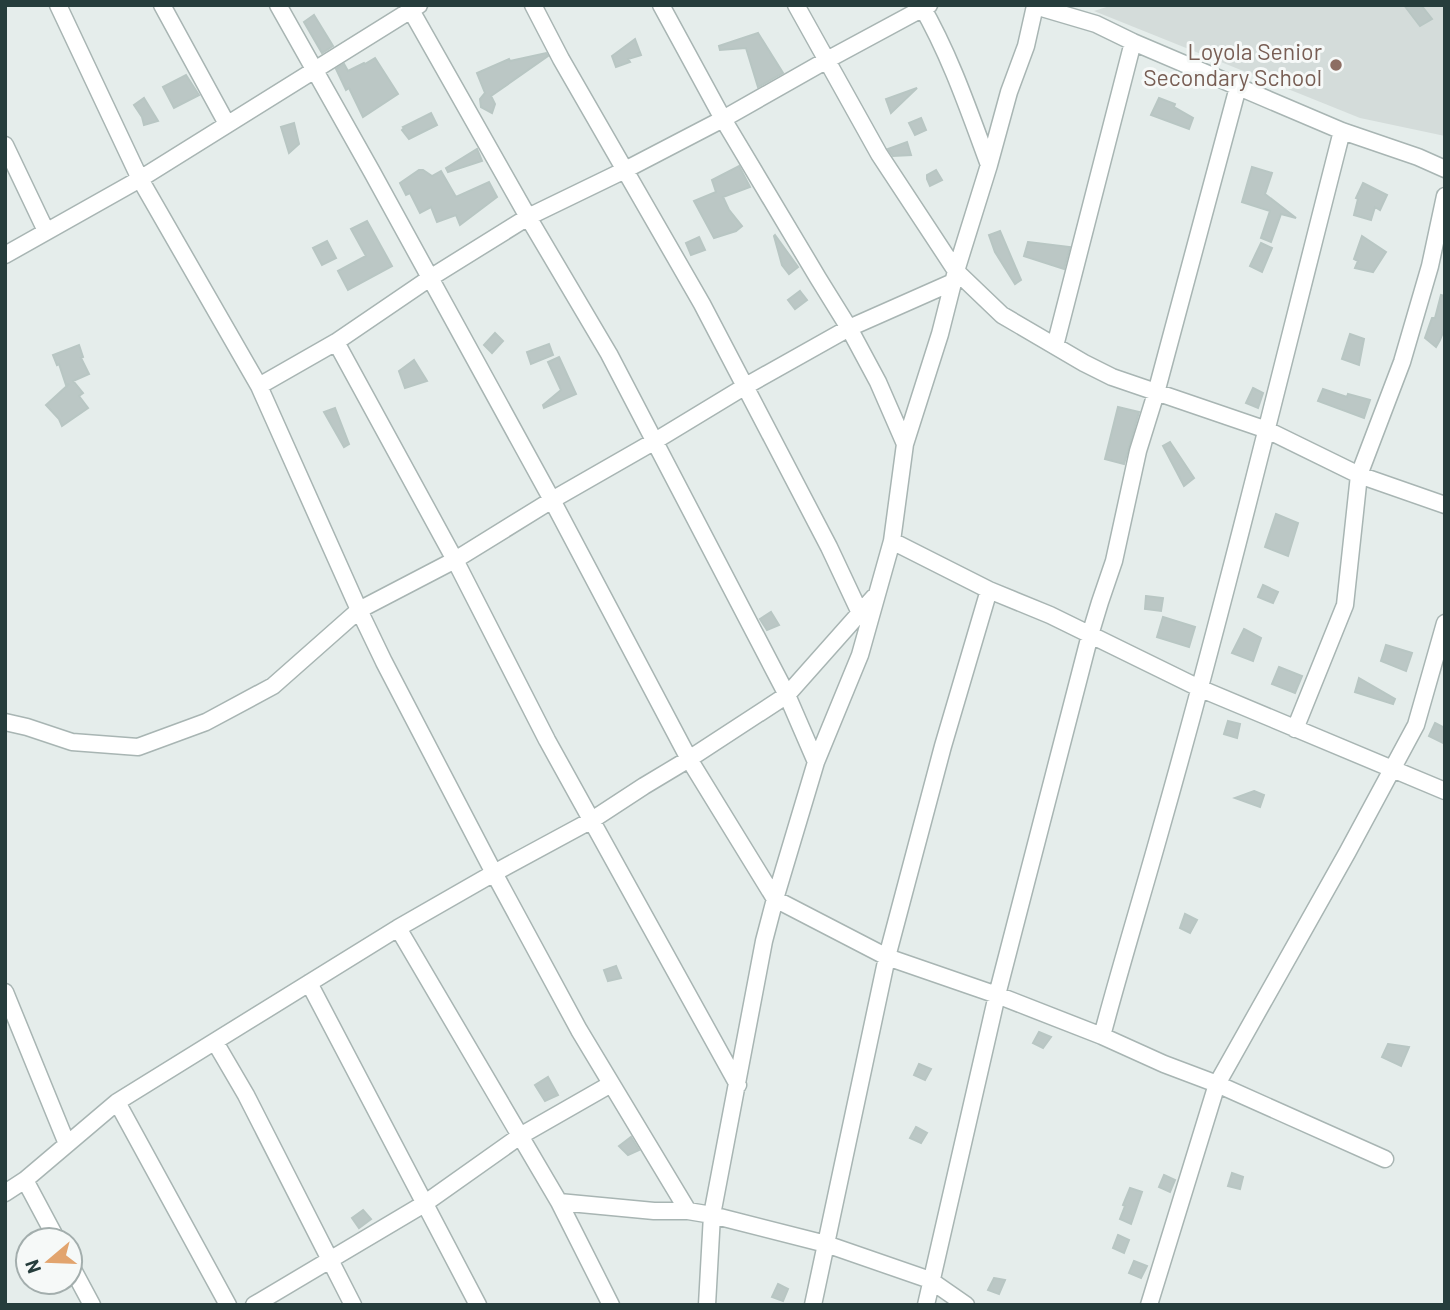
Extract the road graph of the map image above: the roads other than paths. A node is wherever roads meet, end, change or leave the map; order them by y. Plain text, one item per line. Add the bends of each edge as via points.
1 (58, 5) edge
2 (162, 5) edge
3 (278, 5) edge
4 (533, 5) edge
5 (661, 5) edge
6 (796, 5) edge
7 (925, 6) edge
8 (1035, 6) edge
9 (413, 7) edge
10 (1133, 41) junction
11 (827, 60) junction
12 (315, 70) junction
13 (1238, 87) junction
14 (723, 118) junction
15 (227, 124) junction
16 (1342, 131) junction
17 (5, 145) edge
18 (989, 165) junction
19 (1445, 169) edge
20 (625, 170) junction
21 (140, 179) junction
22 (1445, 196) edge
23 (528, 217) junction
24 (46, 231) junction
25 (5, 255) edge
26 (955, 277) junction
27 (430, 278) junction
28 (849, 328) junction
29 (336, 342) junction
30 (1055, 346) junction
31 (259, 386) junction
32 (744, 387) junction
33 (1156, 393) junction
34 (1267, 429) junction
35 (655, 442) junction
36 (905, 443) junction
37 (1359, 475) junction
38 (552, 500) junction
39 (1445, 505) edge
40 (892, 541) junction
41 (455, 560) junction
42 (989, 590) junction
43 (876, 595) junction
44 (359, 610) junction
45 (860, 613) junction
46 (1445, 622) edge
47 (1090, 635) junction
48 (1199, 688) junction
49 (787, 695) junction
50 (5, 722) edge
51 (1295, 729) junction
52 (690, 759) junction
53 (816, 762) junction
54 (1392, 768) junction
55 (1445, 791) edge
56 (592, 820) junction
57 (494, 873) junction
58 (775, 900) junction
59 (398, 928) junction
60 (887, 957) junction
61 (309, 983) junction
62 (5, 992) edge
63 (997, 995) junction
64 (1102, 1036) junction
65 (215, 1042) junction
66 (611, 1084) junction
67 (1217, 1084) junction
68 (738, 1085) junction
69 (117, 1102) junction
70 (520, 1136) junction
71 (67, 1144) junction
72 (1385, 1159) dead end
73 (25, 1180) junction
74 (5, 1193) edge
75 (559, 1202) junction
76 (424, 1204) junction
77 (688, 1211) junction
78 (712, 1215) junction
79 (50, 1226) edge
80 (826, 1244) junction
81 (329, 1259) junction
82 (930, 1280) junction
83 (228, 1305) edge
84 (254, 1305) edge
85 (353, 1305) edge
86 (478, 1305) edge
87 (611, 1305) edge
88 (707, 1305) edge
89 (813, 1305) edge
90 (926, 1305) edge
91 (966, 1305) edge
92 (1149, 1305) edge

1 - 21 street
2 - 15 street
3 - 12 street
4 - 20 street
5 - 14 street
6 - 11 street
7 - 11 street
7 - 18 street
8 - 10 street via 1096,23
8 - 18 street
9 - 12 street
9 - 23 street
10 - 13 street
10 - 30 street
11 - 14 street
11 - 26 street
12 - 15 street
12 - 27 street
13 - 16 street
13 - 33 street
14 - 20 street
14 - 28 street
15 - 21 street
16 - 19 street
16 - 34 street
17 - 24 street
18 - 26 street
20 - 23 street
20 - 32 street
21 - 24 street
21 - 31 street
22 - 37 street via 1402,362
23 - 27 street
23 - 35 street
24 - 25 street
26 - 28 street
26 - 30 street via 1002,316
26 - 36 street
27 - 29 street
27 - 38 street
28 - 32 street
28 - 36 street
29 - 31 street
29 - 41 street
30 - 33 street via 1112,377
31 - 44 street
32 - 35 street
32 - 45 street
33 - 34 street
33 - 47 street via 1114,561
34 - 37 street
34 - 48 street
35 - 38 street
35 - 49 street
36 - 40 street
37 - 39 street
37 - 51 street via 1345,605
38 - 41 street
38 - 52 street
40 - 42 street
40 - 43 street
41 - 44 street
41 - 56 street
42 - 47 street
42 - 60 street
43 - 45 street
43 - 53 street via 860,654
44 - 50 street via 273,685 206,722 138,747 72,742
44 - 57 street
45 - 49 street
46 - 54 street via 1416,725
47 - 48 street
47 - 63 street
48 - 51 street
48 - 64 street
49 - 52 street
49 - 53 street
51 - 54 street
52 - 56 street
52 - 58 street
53 - 58 street
54 - 55 street
54 - 67 street
56 - 57 street
56 - 68 street
57 - 59 street
57 - 66 street
58 - 60 street
58 - 68 street
59 - 61 street
59 - 70 street
60 - 63 street
60 - 80 street
61 - 65 street
61 - 76 street
62 - 71 street
63 - 64 street
63 - 82 street
64 - 67 street
65 - 69 street
65 - 81 street
66 - 70 street
66 - 77 street
67 - 72 street
67 - 92 street
68 - 78 street
69 - 71 street
69 - 83 street
70 - 75 street
70 - 76 street
71 - 73 street
73 - 74 street
73 - 79 street
75 - 77 street
75 - 87 street
76 - 81 street
76 - 86 street
77 - 78 street
78 - 80 street
78 - 88 street
80 - 82 street
80 - 89 street
81 - 84 street
81 - 85 street
82 - 90 street
82 - 91 street

